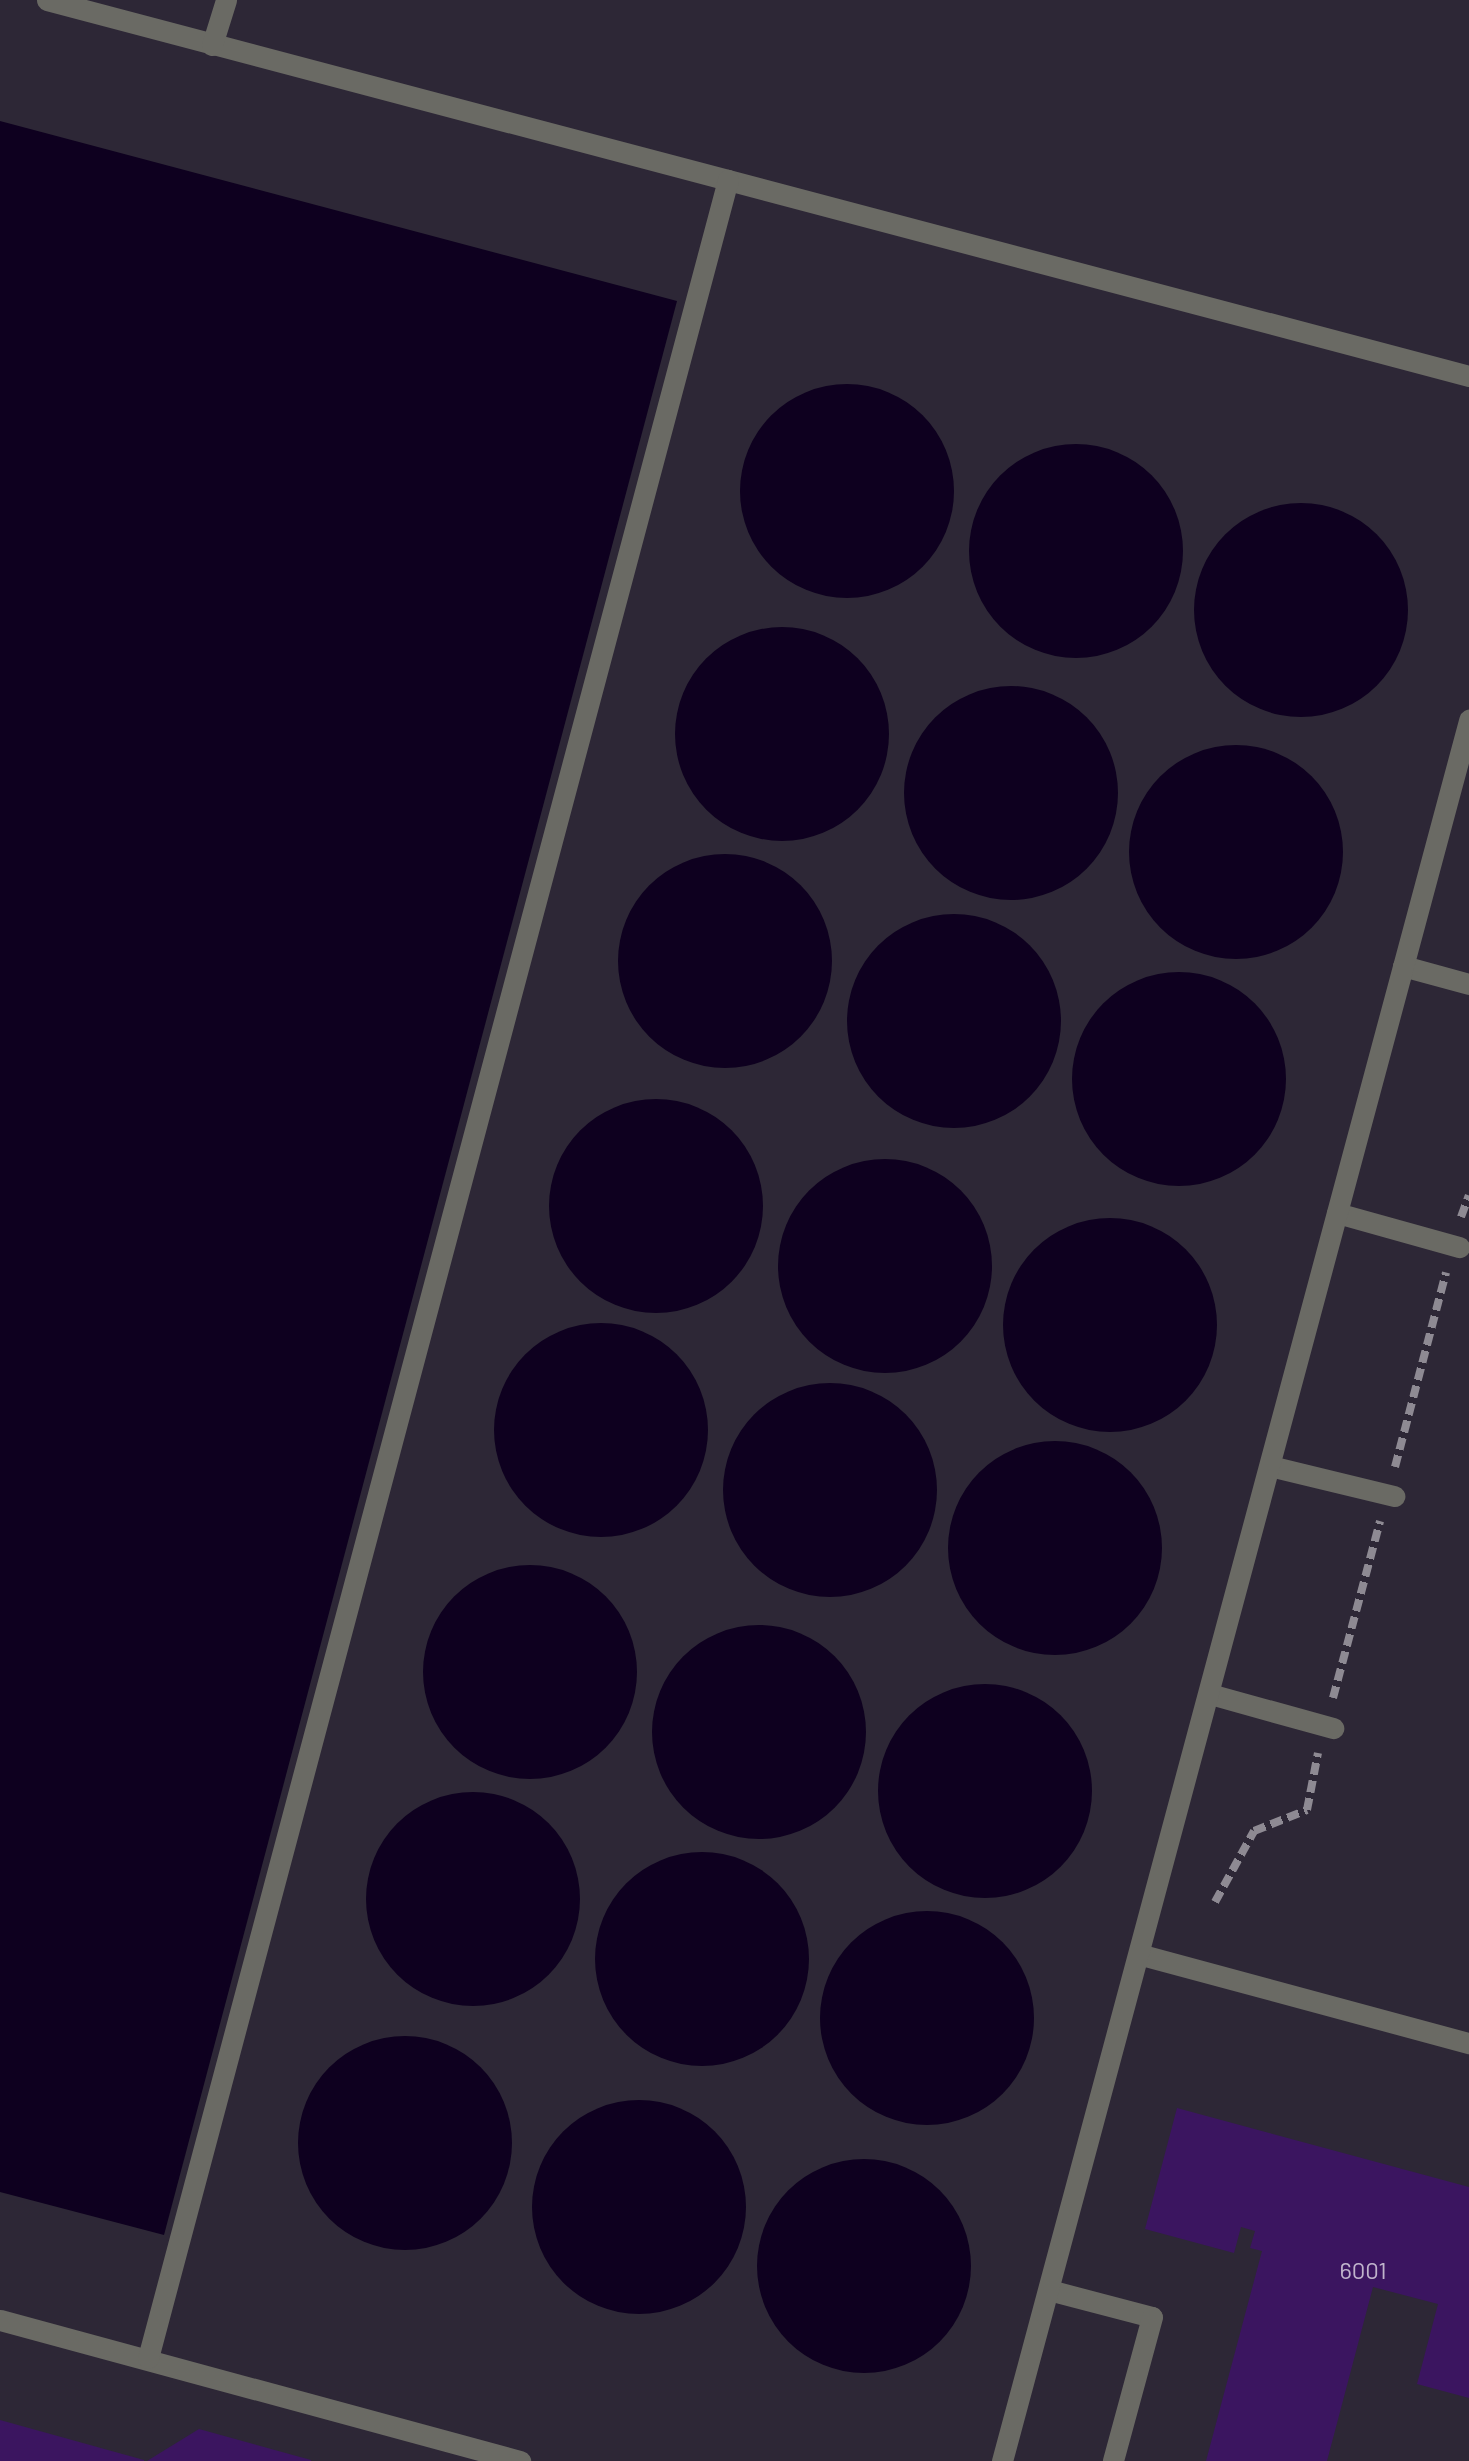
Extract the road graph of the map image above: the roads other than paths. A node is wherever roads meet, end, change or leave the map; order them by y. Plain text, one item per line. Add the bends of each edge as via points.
1 (46, 0) edge
2 (226, 0) edge
3 (212, 45) junction
4 (728, 180) junction
5 (1469, 376) edge
6 (1469, 720) edge
7 (1402, 965) junction
8 (1469, 984) edge
9 (1337, 1213) junction
10 (1459, 1247) dead end
11 (1270, 1466) junction
12 (1394, 1496) dead end
13 (1210, 1694) junction
14 (1333, 1728) dead end
15 (1142, 1955) junction
16 (1469, 2043) edge
17 (1049, 2290) junction
18 (0, 2320) edge
19 (148, 2359) junction
20 (520, 2461) edge
21 (1002, 2461) edge
22 (1113, 2461) edge

1 - 3 lane
2 - 3 lane
3 - 4 lane
4 - 5 lane
4 - 19 lane
6 - 7 lane
7 - 8 lane
7 - 9 lane
9 - 10 lane
9 - 11 lane
11 - 12 lane
11 - 13 lane
13 - 14 lane
13 - 15 lane
15 - 16 lane
15 - 17 lane
17 - 21 lane
17 - 22 lane via 1152,2317
18 - 19 lane
19 - 20 lane

